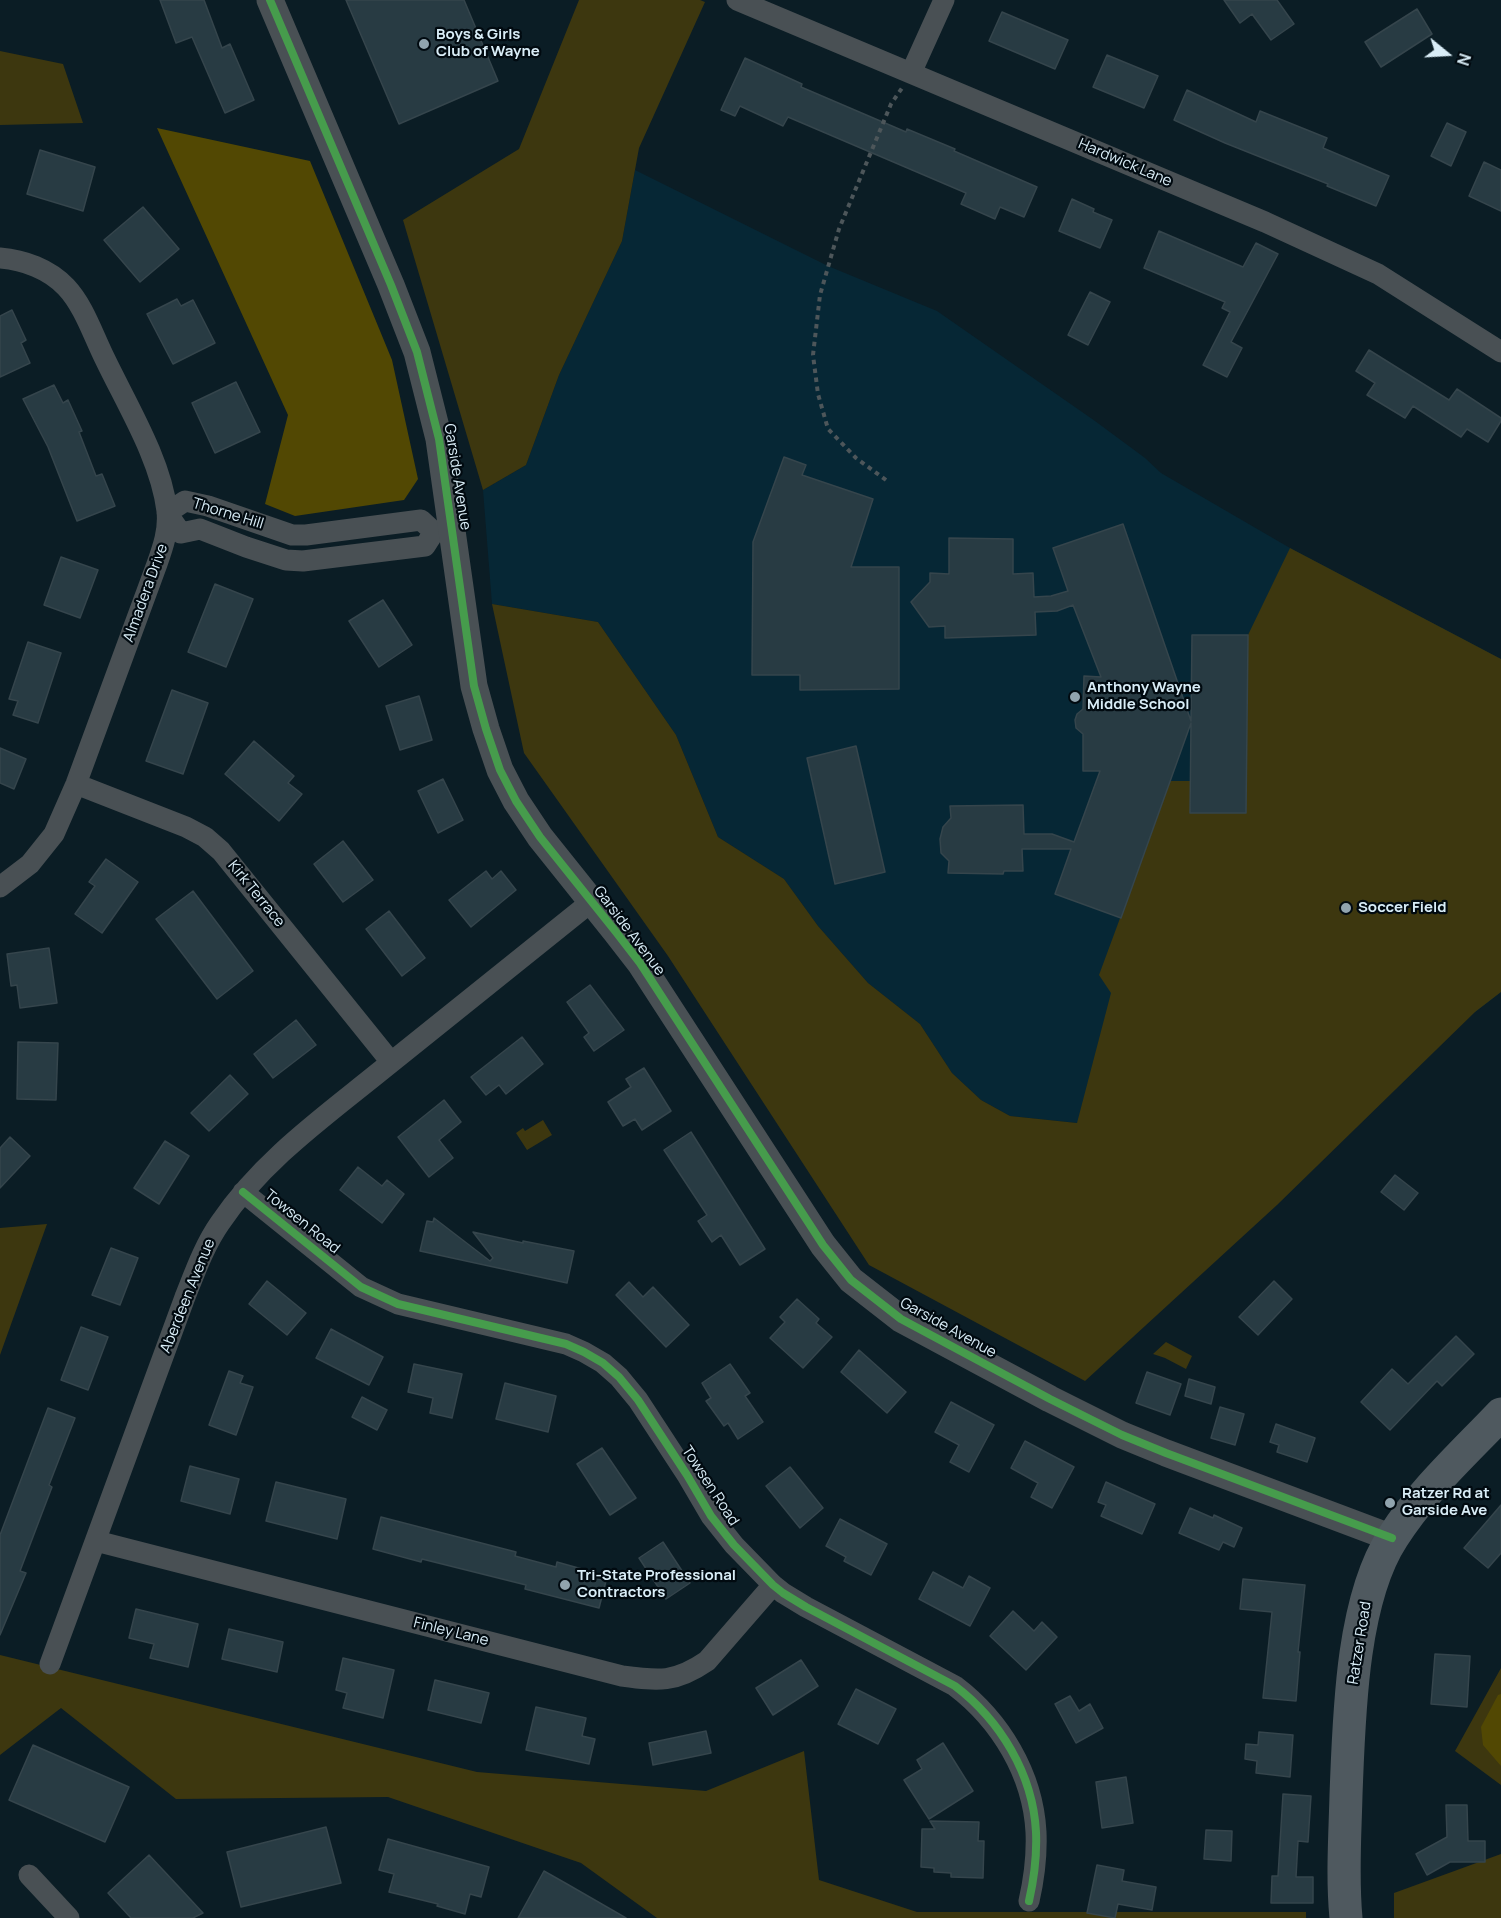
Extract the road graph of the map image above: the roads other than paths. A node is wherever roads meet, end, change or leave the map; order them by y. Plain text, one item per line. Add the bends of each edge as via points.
1 (270, 0) edge
2 (737, 0) edge
3 (944, 0) edge
4 (911, 73) junction
5 (0, 258) edge
6 (1501, 352) edge
7 (167, 513) junction
8 (443, 531) junction
9 (76, 784) junction
10 (0, 887) edge
11 (591, 902) junction
12 (392, 1062) junction
13 (243, 1192) junction
14 (1501, 1414) edge
15 (1392, 1538) junction
16 (96, 1541) junction
17 (773, 1585) junction
18 (51, 1664) dead end
19 (29, 1875) dead end
20 (1029, 1901) dead end
21 (69, 1918) edge
22 (1346, 1918) edge

1 - 8 street, Garside Avenue via 417,352 439,439
2 - 4 street, Hardwick Lane
3 - 4 street
4 - 6 street, Hardwick Lane via 1265,222 1378,274
5 - 7 street, Almadera Drive via 39,267 54,276 76,300 155,464
7 - 8 street, Thorne Hill via 186,501 292,535 421,520
7 - 9 street, Almadera Drive via 166,538
8 - 11 street, Garside Avenue via 474,686 500,770 540,837
9 - 10 street, Almadera Drive via 45,848
9 - 12 street, Kirk Terrace via 186,827 221,851
11 - 12 street, Aberdeen Avenue
11 - 15 street, Garside Avenue via 640,963 823,1245 851,1280 877,1302 921,1330 1122,1435
12 - 13 street, Aberdeen Avenue via 264,1168
13 - 16 street, Aberdeen Avenue via 205,1248
13 - 17 street, Towsen Road via 361,1287 398,1304 566,1344 603,1363 638,1400 711,1516
14 - 15 main road, Ratzer Road via 1439,1479
15 - 22 main road, Ratzer Road via 1369,1590 1352,1693 1343,1873
16 - 17 street, Finley Lane via 622,1676 658,1681 694,1670 707,1661
16 - 18 street, Aberdeen Avenue
17 - 20 street, Towsen Road via 806,1607 955,1686 990,1719 1018,1763 1033,1809 1035,1856
19 - 21 street

